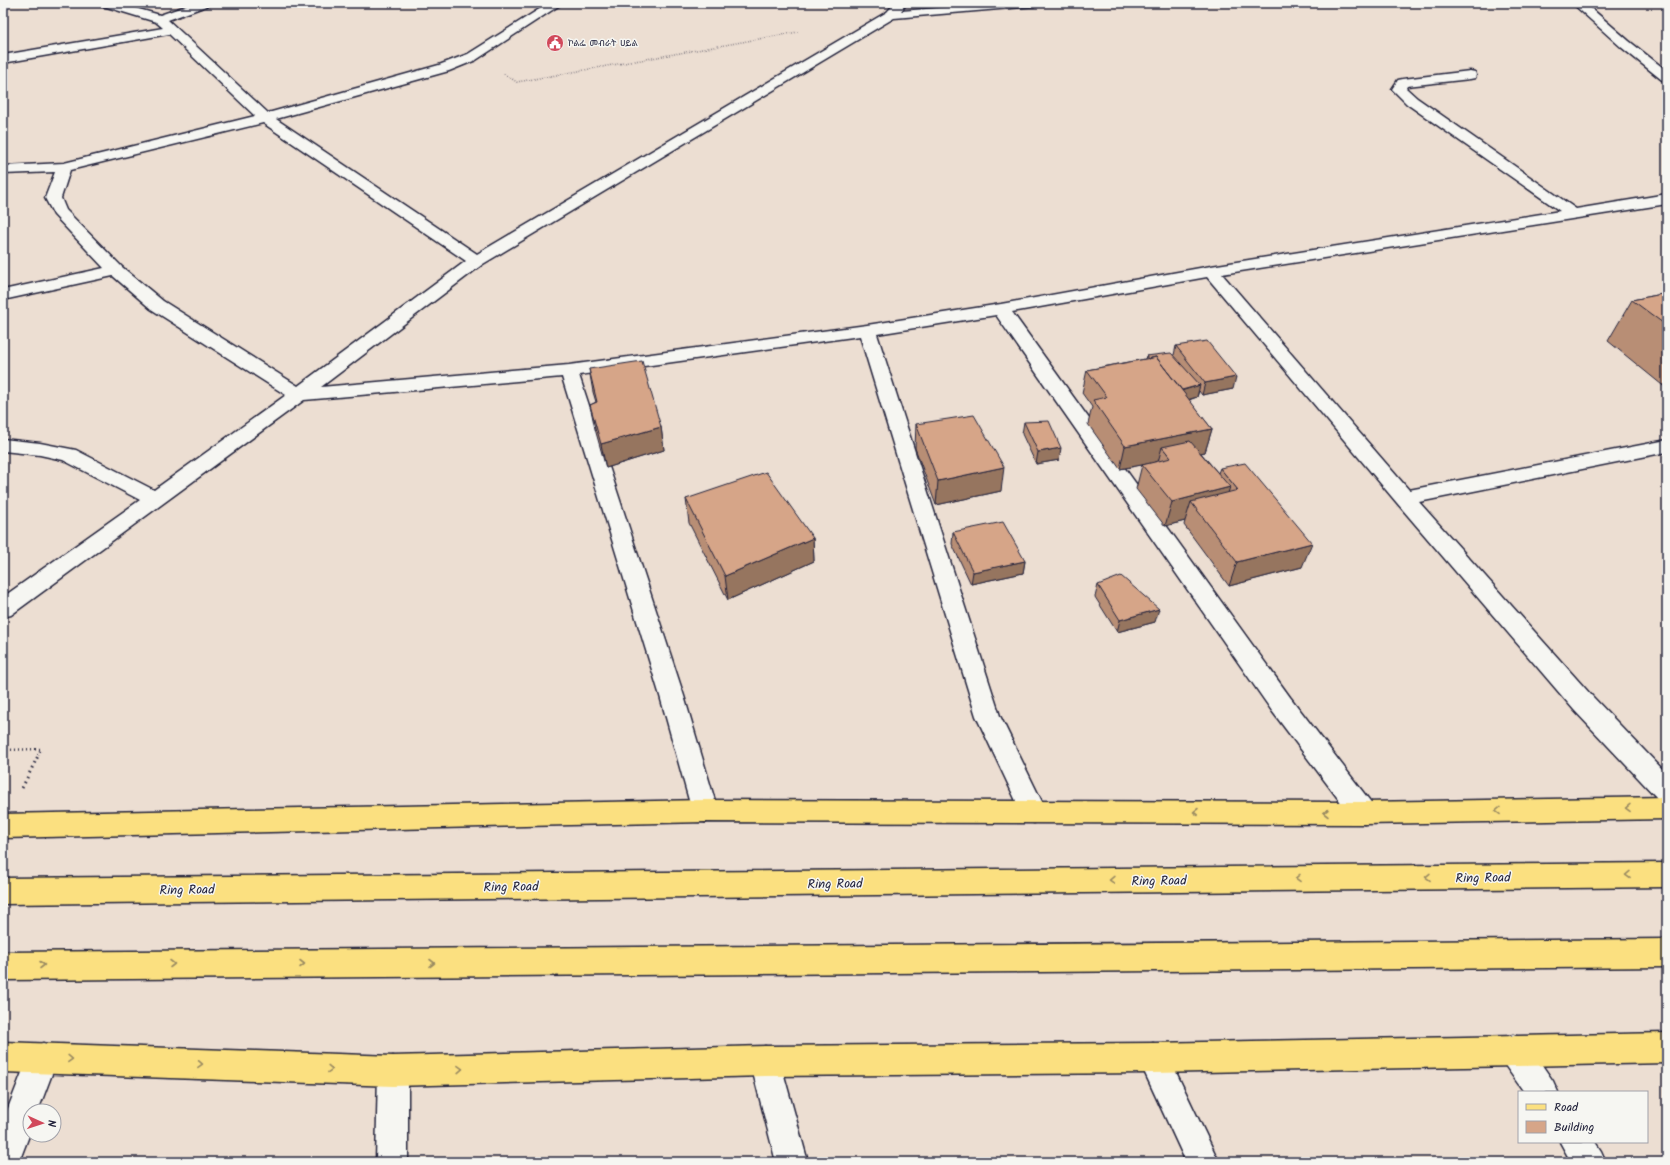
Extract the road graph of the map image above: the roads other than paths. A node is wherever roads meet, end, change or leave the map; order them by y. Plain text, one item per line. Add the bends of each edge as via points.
1 (104, 3) edge
2 (205, 3) edge
3 (557, 3) edge
4 (1035, 3) edge
5 (1578, 3) edge
6 (896, 9) edge
7 (160, 19) junction
8 (172, 30) junction
9 (3, 59) edge
10 (1470, 75) dead end
11 (1667, 77) edge
12 (265, 118) junction
13 (64, 167) junction
14 (3, 170) edge
15 (1667, 199) edge
16 (1574, 214) junction
17 (477, 261) junction
18 (116, 270) junction
19 (1211, 272) junction
20 (3, 295) edge
21 (1000, 309) junction
22 (867, 330) junction
23 (569, 371) junction
24 (298, 395) junction
25 (3, 445) edge
26 (1667, 446) edge
27 (1404, 498) junction
28 (156, 499) junction
29 (3, 609) edge
30 (1667, 791) edge
31 (1667, 808) edge
32 (705, 811) junction
33 (1034, 812) junction
34 (1364, 813) junction
35 (3, 826) edge
36 (1667, 875) edge
37 (3, 890) edge
38 (1667, 953) edge
39 (3, 966) edge
40 (1667, 1048) edge
41 (1513, 1050) junction
42 (3, 1057) edge
43 (43, 1058) junction
44 (1153, 1058) junction
45 (765, 1061) junction
46 (393, 1071) junction
47 (1541, 1091) edge
48 (1577, 1143) edge
49 (3, 1162) edge
50 (392, 1162) edge
51 (792, 1162) edge
52 (1202, 1162) edge
53 (1590, 1162) edge

1 - 7 street
2 - 7 street
3 - 12 street via 472,57 444,68
4 - 6 street via 995,8
5 - 11 street
6 - 17 street
7 - 8 street
8 - 9 street
8 - 12 street
10 - 16 street via 1403,83 1399,89 1412,101
12 - 13 street
12 - 17 street
13 - 14 street
13 - 18 street via 53,198 59,212
15 - 16 street
16 - 19 street
17 - 24 street
18 - 20 street
18 - 24 street via 157,305
19 - 21 street
19 - 27 street
21 - 22 street
21 - 34 street via 1281,704
22 - 23 street
22 - 33 street via 988,716
23 - 24 street
23 - 32 street via 672,696
24 - 28 street
25 - 28 street via 69,455
26 - 27 street
27 - 30 street via 1583,703
28 - 29 street
31 -> 34 main road
32 - 33 main road
32 - 35 main road
34 -> 33 main road
36 -> 37 main road, Ring Road
39 -> 38 main road
40 - 41 main road
41 - 44 main road
41 - 47 street
42 - 43 main road
43 -> 46 main road
43 - 49 street
44 - 45 main road
44 - 52 street
46 -> 45 main road
45 - 51 street
46 - 50 street
48 - 53 street

